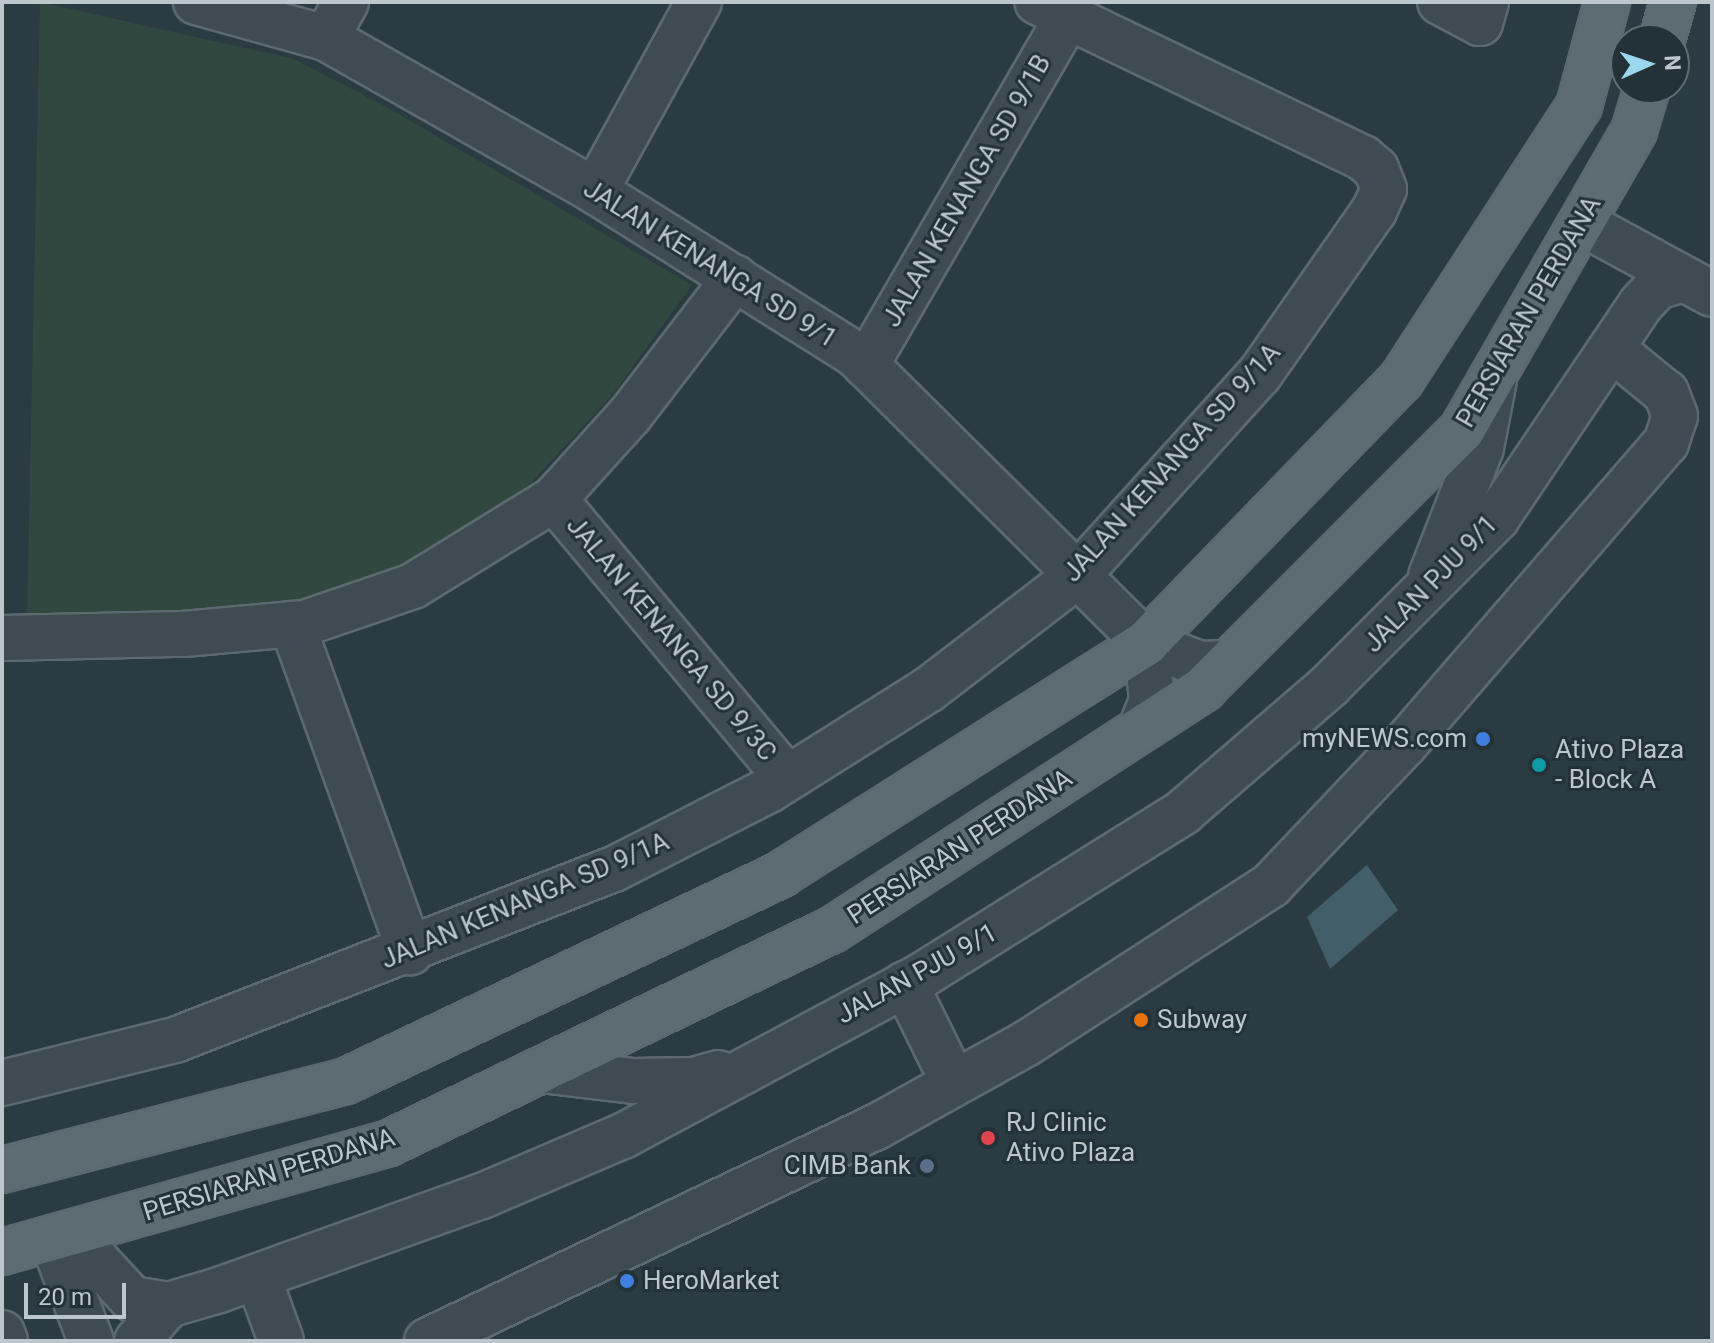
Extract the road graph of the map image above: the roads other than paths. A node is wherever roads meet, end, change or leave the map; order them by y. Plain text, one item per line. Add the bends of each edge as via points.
1 (196, 2) edge
2 (699, 2) edge
3 (1440, 2) edge
4 (1607, 2) edge
5 (1673, 2) edge
6 (1052, 10) edge
7 (1483, 12) edge
8 (336, 20) edge
9 (1667, 24) edge
10 (1642, 104) edge
11 (595, 191) junction
12 (1596, 231) junction
13 (735, 278) junction
14 (1698, 287) edge
15 (1620, 336) junction
16 (866, 365) junction
17 (1495, 373) junction
18 (554, 499) junction
19 (1078, 575) junction
20 (1422, 598) junction
21 (292, 624) junction
22 (2, 638) edge
23 (1146, 643) junction
24 (1228, 663) junction
25 (1141, 728) junction
26 (787, 778) junction
27 (410, 952) junction
28 (905, 984) junction
29 (755, 1063) junction
30 (2, 1069) edge
31 (541, 1070) junction
32 (2, 1083) edge
33 (954, 1083) junction
34 (2, 1170) edge
35 (62, 1236) junction
36 (2, 1252) edge
37 (258, 1277) junction
38 (168, 1305) junction
39 (2, 1333) edge
40 (5, 1341) edge
41 (91, 1341) edge
42 (137, 1341) edge
43 (281, 1341) edge
44 (427, 1341) edge

1 - 8 street, JALAN KENANGA SD 9/1
2 - 11 street
3 - 7 street
4 - 23 main road via 1579,106 1401,380
5 - 9 main road
6 - 16 street, JALAN KENANGA SD 9/1B
6 - 19 street, JALAN KENANGA SD 9/1A via 1363,158 1376,169 1384,189 1259,375
8 - 11 street, JALAN KENANGA SD 9/1
10 - 12 main road, PERSIARAN PERDANA
11 - 13 street, JALAN KENANGA SD 9/1
12 - 14 street
12 - 15 street via 1624,275
12 - 17 main road, PERSIARAN PERDANA
13 - 16 street, JALAN KENANGA SD 9/1
13 - 18 street via 630,415
14 - 15 street, JALAN PJU 9/1 via 1657,287
15 - 20 street, JALAN PJU 9/1 via 1496,519
15 - 33 street via 1666,393 1675,416 1666,443 1404,745 1271,885 1027,1043
16 - 19 street, JALAN KENANGA SD 9/1
17 - 20 street via 1481,448
17 - 24 main road, PERSIARAN PERDANA via 1462,430
18 - 21 street via 413,586
18 - 26 street, JALAN KENANGA SD 9/3C
19 - 23 street, JALAN KENANGA SD 9/1
19 - 26 street, JALAN KENANGA SD 9/1A via 928,690
20 - 28 street, JALAN PJU 9/1 via 1183,812
21 - 22 street via 184,634
21 - 27 street
23 - 24 street, JALAN KENANGA SD 9/1 via 1200,664
23 - 25 street via 1152,701
23 - 34 main road via 781,874 346,1081
24 - 25 main road, PERSIARAN PERDANA via 1204,688
25 - 31 main road, PERSIARAN PERDANA via 832,930
26 - 27 street, JALAN KENANGA SD 9/1A via 614,869
27 - 32 street, JALAN KENANGA SD 9/1A via 175,1040
28 - 29 street, JALAN PJU 9/1
28 - 33 street
29 - 31 street via 694,1080 590,1078
29 - 37 street, JALAN PJU 9/1 via 623,1136 482,1196
30 - 32 street
31 - 35 main road, PERSIARAN PERDANA via 389,1143
33 - 44 street via 876,1127
35 - 36 main road, PERSIARAN PERDANA
35 - 38 street, JALAN PJU 9/1 via 132,1299
35 - 41 street
37 - 38 street, JALAN PJU 9/1
37 - 43 street
38 - 42 street
39 - 40 street

